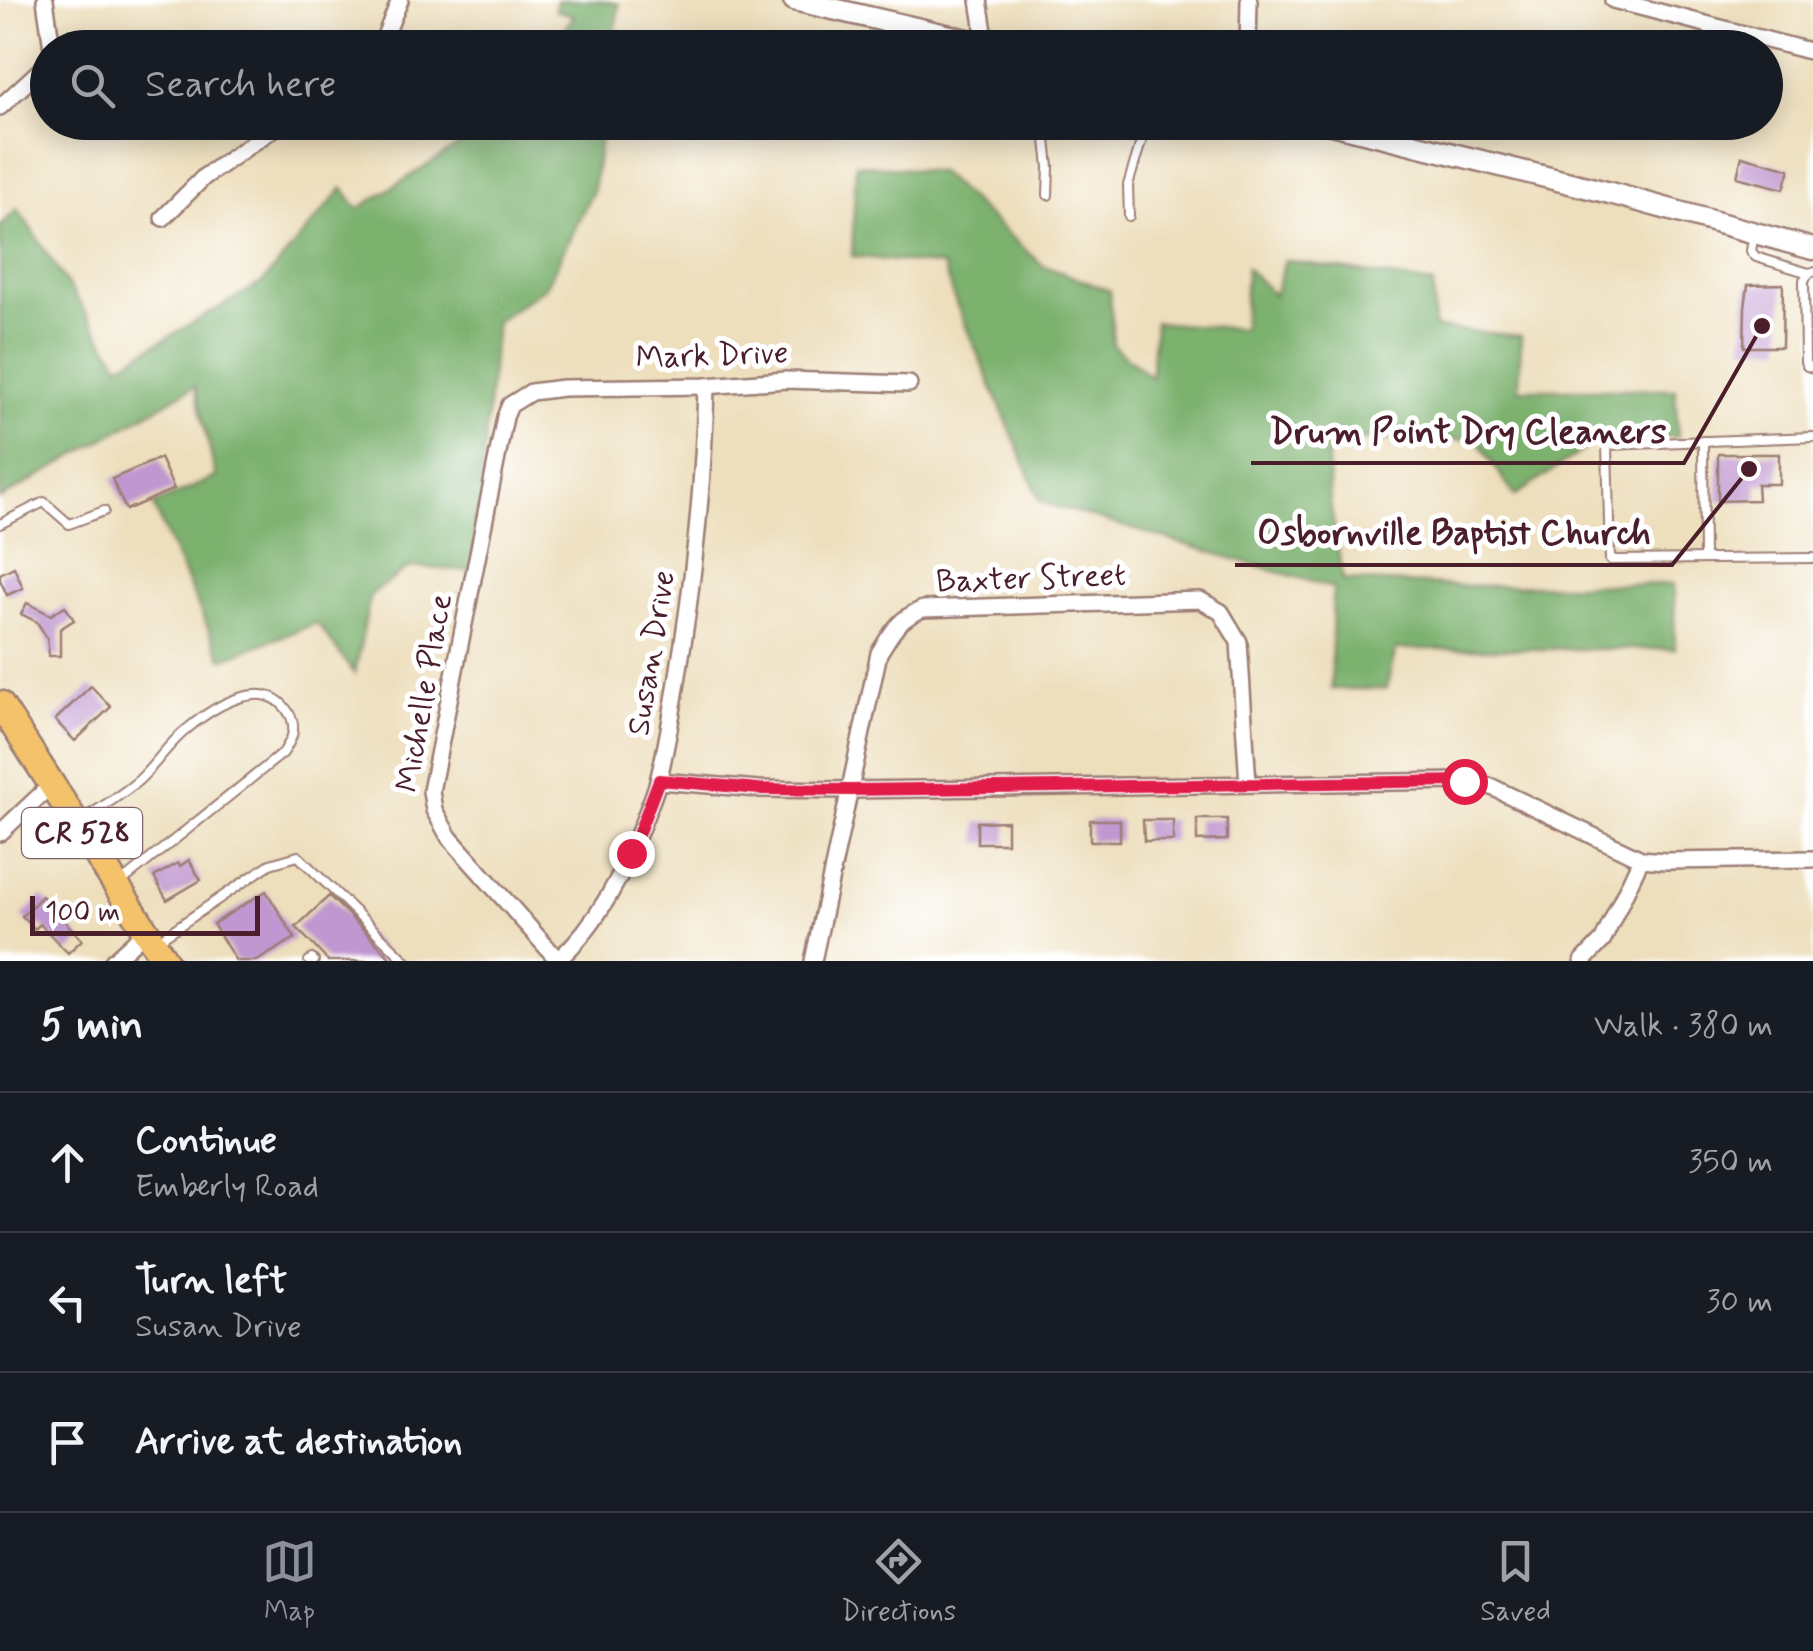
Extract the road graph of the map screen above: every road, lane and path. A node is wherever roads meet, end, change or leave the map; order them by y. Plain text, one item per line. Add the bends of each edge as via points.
1 (45, 0) edge
2 (400, 0) edge
3 (794, 0) edge
4 (979, 0) edge
5 (1248, 0) edge
6 (1613, 0) edge
7 (49, 30) edge
8 (388, 30) edge
9 (924, 30) edge
10 (989, 30) edge
11 (1248, 30) edge
12 (1728, 30) edge
13 (1783, 44) edge
14 (1813, 52) edge
15 (30, 79) edge
16 (0, 106) edge
17 (257, 140) edge
18 (1046, 140) edge
19 (1139, 140) edge
20 (1398, 140) edge
21 (1048, 195) dead end
22 (1129, 216) dead end
23 (162, 218) dead end
24 (1754, 233) junction
25 (1813, 249) edge
26 (1811, 273) edge
27 (1813, 368) edge
28 (909, 384) dead end
29 (706, 386) junction
30 (520, 400) joint
31 (1813, 437) edge
32 (1703, 441) junction
33 (104, 511) dead end
34 (0, 524) edge
35 (1813, 558) edge
36 (1704, 559) junction
37 (0, 704) edge
38 (659, 780) junction
39 (1248, 784) junction
40 (52, 785) junction
41 (850, 790) junction
42 (77, 824) junction
43 (0, 833) edge
44 (1642, 859) junction
45 (1813, 859) edge
46 (116, 885) junction
47 (155, 945) edge
48 (113, 961) edge
49 (406, 961) edge
50 (558, 961) edge
51 (813, 961) edge
52 (1583, 961) edge

1 - 7 street
2 - 8 street
3 - 9 street
4 - 10 street
5 - 11 street
6 - 12 street
13 - 14 street
15 - 16 street
17 - 23 street via 204,176
18 - 21 lane
19 - 22 lane via 1128,185
20 - 24 street
24 - 25 street
24 - 26 lane via 1756,257
26 - 27 lane via 1804,280 1804,356
28 - 29 street, Mark Drive via 786,380
29 - 30 street, Mark Drive via 564,388 530,392
29 - 38 street, Susan Drive via 695,566
30 - 50 street, Michelle Place via 505,416 431,791 449,837
31 - 32 lane
32 - 36 lane
32 - 36 lane via 1607,445 1610,560
33 - 34 lane via 69,524 44,502
35 - 36 lane
37 - 40 main road, CR 528
38 - 41 street
38 - 50 street, Susan Drive via 597,916
39 - 41 street
39 - 41 street, Baxter Street via 1239,642 1220,612 1200,600 932,608 908,615 879,652
39 - 44 street via 1464,781 1492,787
40 - 42 main road, CR 528
40 - 43 street
41 - 51 street, Baxter Street
42 - 46 main road, CR 528
42 - 46 lane via 139,780 184,730 223,703 271,696 290,715 292,739 283,753
44 - 45 street
44 - 52 street via 1602,940
46 - 47 main road, CR 528
47 - 48 street
47 - 49 lane via 270,864 298,856

